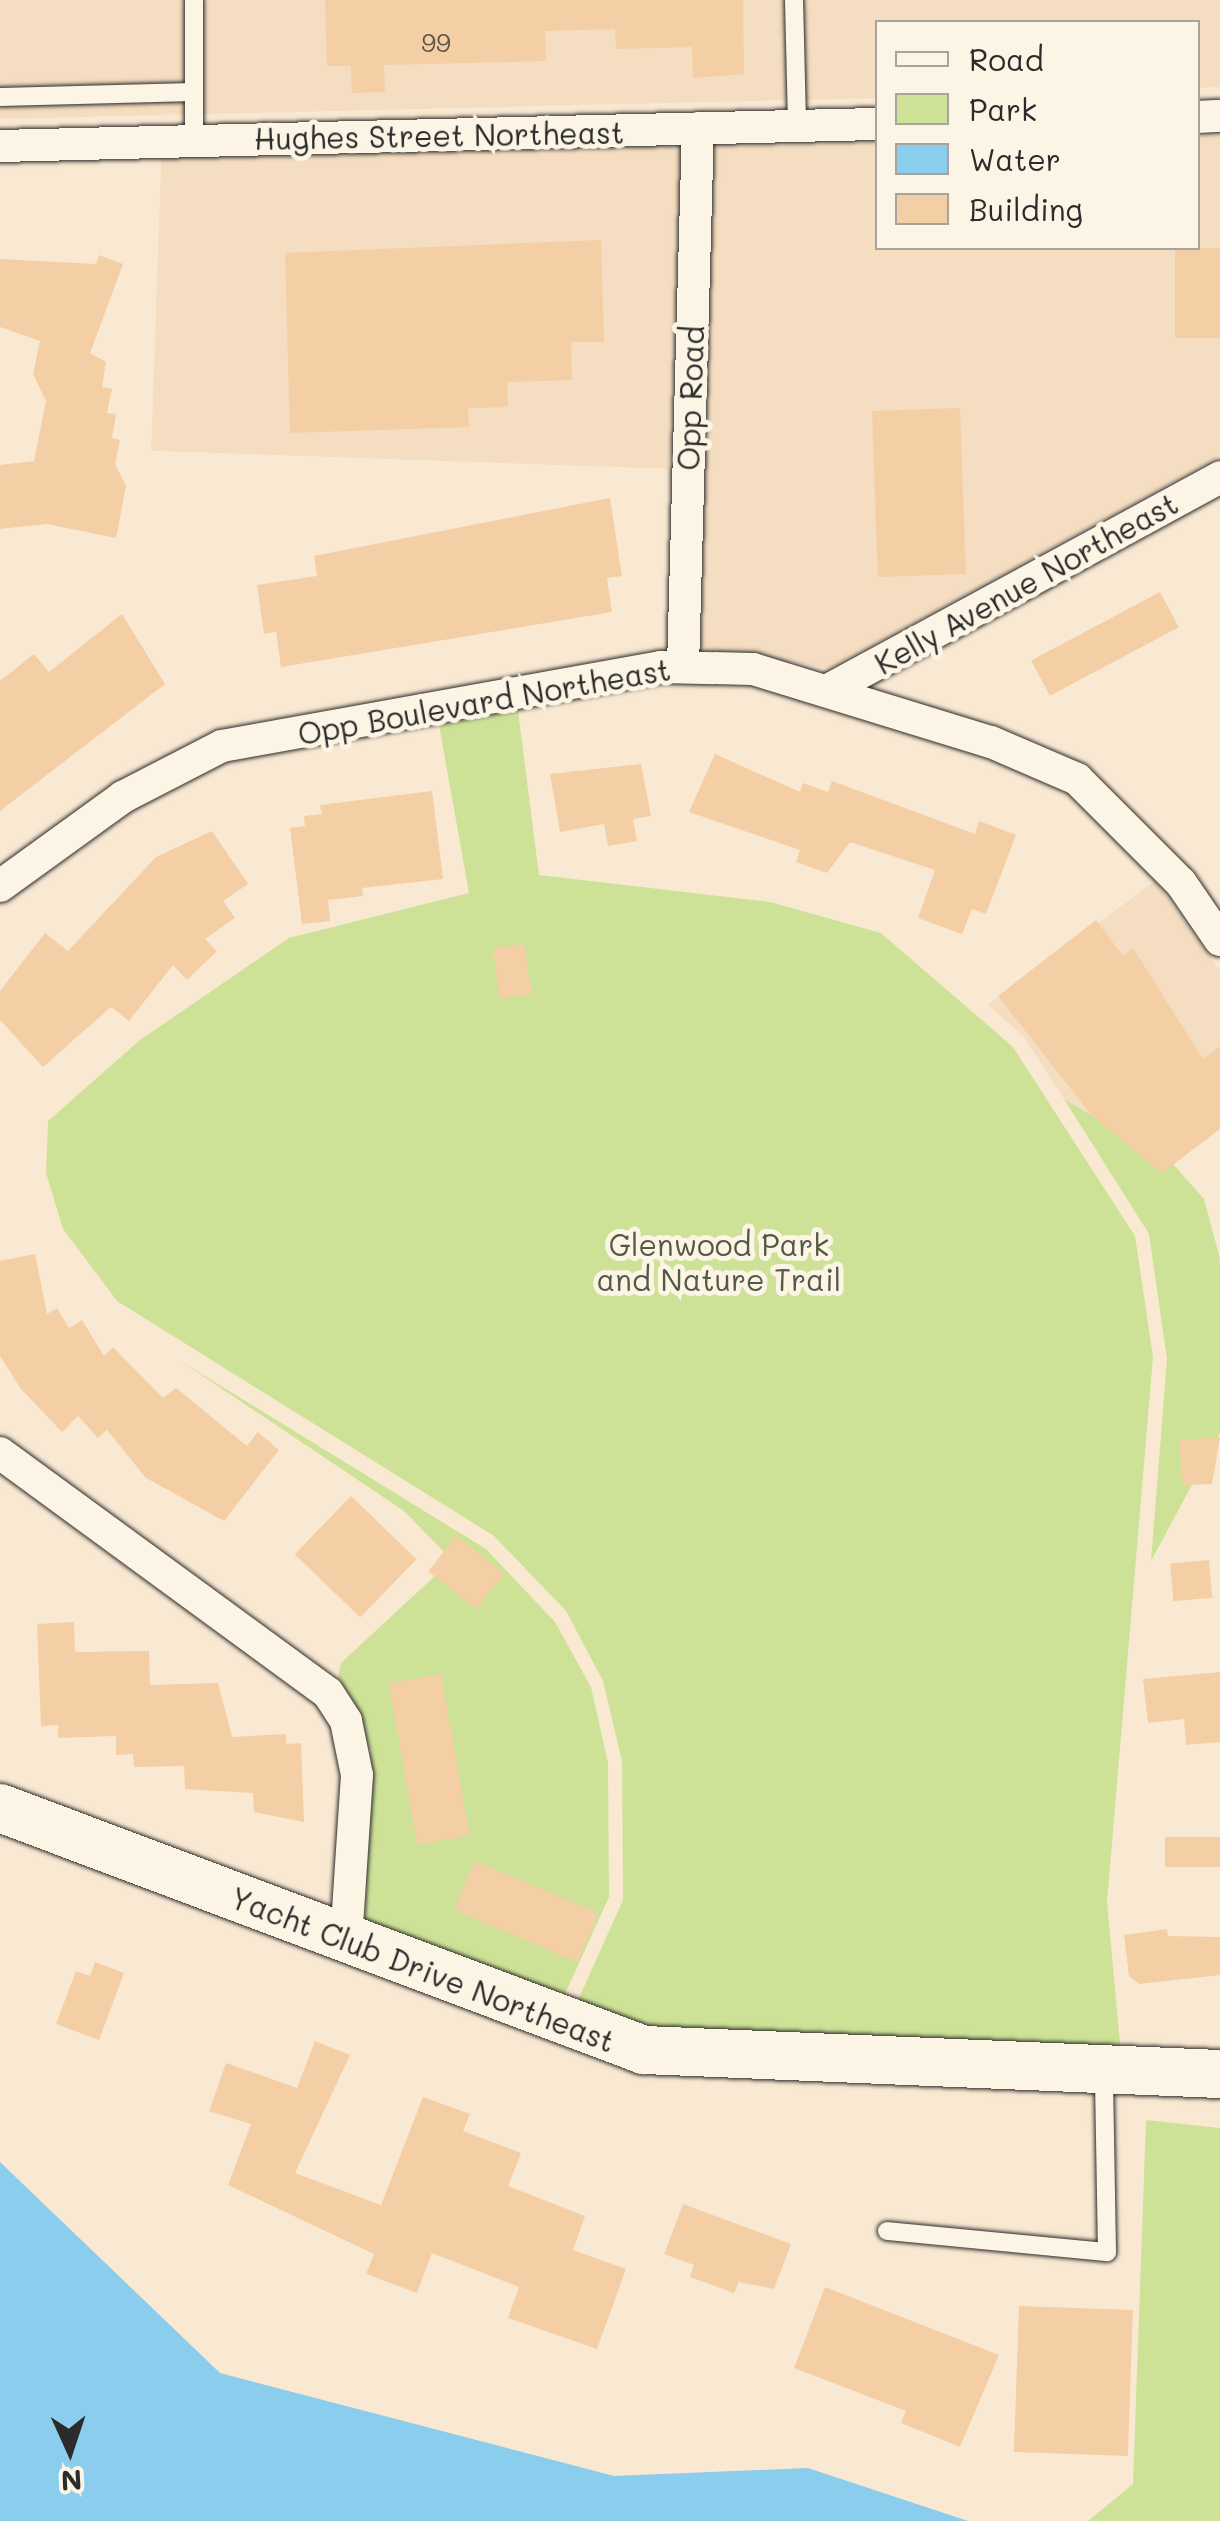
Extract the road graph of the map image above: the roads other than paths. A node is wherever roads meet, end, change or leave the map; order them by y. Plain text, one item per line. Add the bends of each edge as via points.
1 (194, 0) edge
2 (794, 0) edge
3 (194, 92) junction
4 (0, 97) edge
5 (875, 124) edge
6 (797, 126) junction
7 (698, 128) junction
8 (194, 141) junction
9 (0, 146) edge
10 (1220, 477) edge
11 (683, 667) junction
12 (832, 688) junction
13 (0, 886) edge
14 (1218, 935) edge
15 (0, 1453) edge
16 (0, 1808) edge
17 (346, 1941) junction
18 (1104, 2073) junction
19 (1220, 2074) edge
20 (886, 2231) dead end

1 - 3 lane
2 - 6 lane
3 - 4 lane
3 - 8 lane
5 - 6 street, Hughes Street Northeast
6 - 7 street, Hughes Street Northeast
7 - 8 street, Hughes Street Northeast
7 - 11 street, Opp Road
8 - 9 street, Hughes Street Northeast
10 - 12 street, Kelly Avenue Northeast
11 - 12 street, Opp Boulevard Northeast via 753,669
11 - 13 street, Opp Boulevard Northeast via 222,746 122,797
12 - 14 street, Opp Boulevard Northeast via 1076,780 1181,883
15 - 17 street via 328,1692 357,1776
16 - 17 street, Yacht Club Drive Northeast
17 - 18 street, Yacht Club Drive Northeast via 580,2032 661,2052
18 - 19 street, Yacht Club Drive Northeast
18 - 20 lane via 1107,2252

